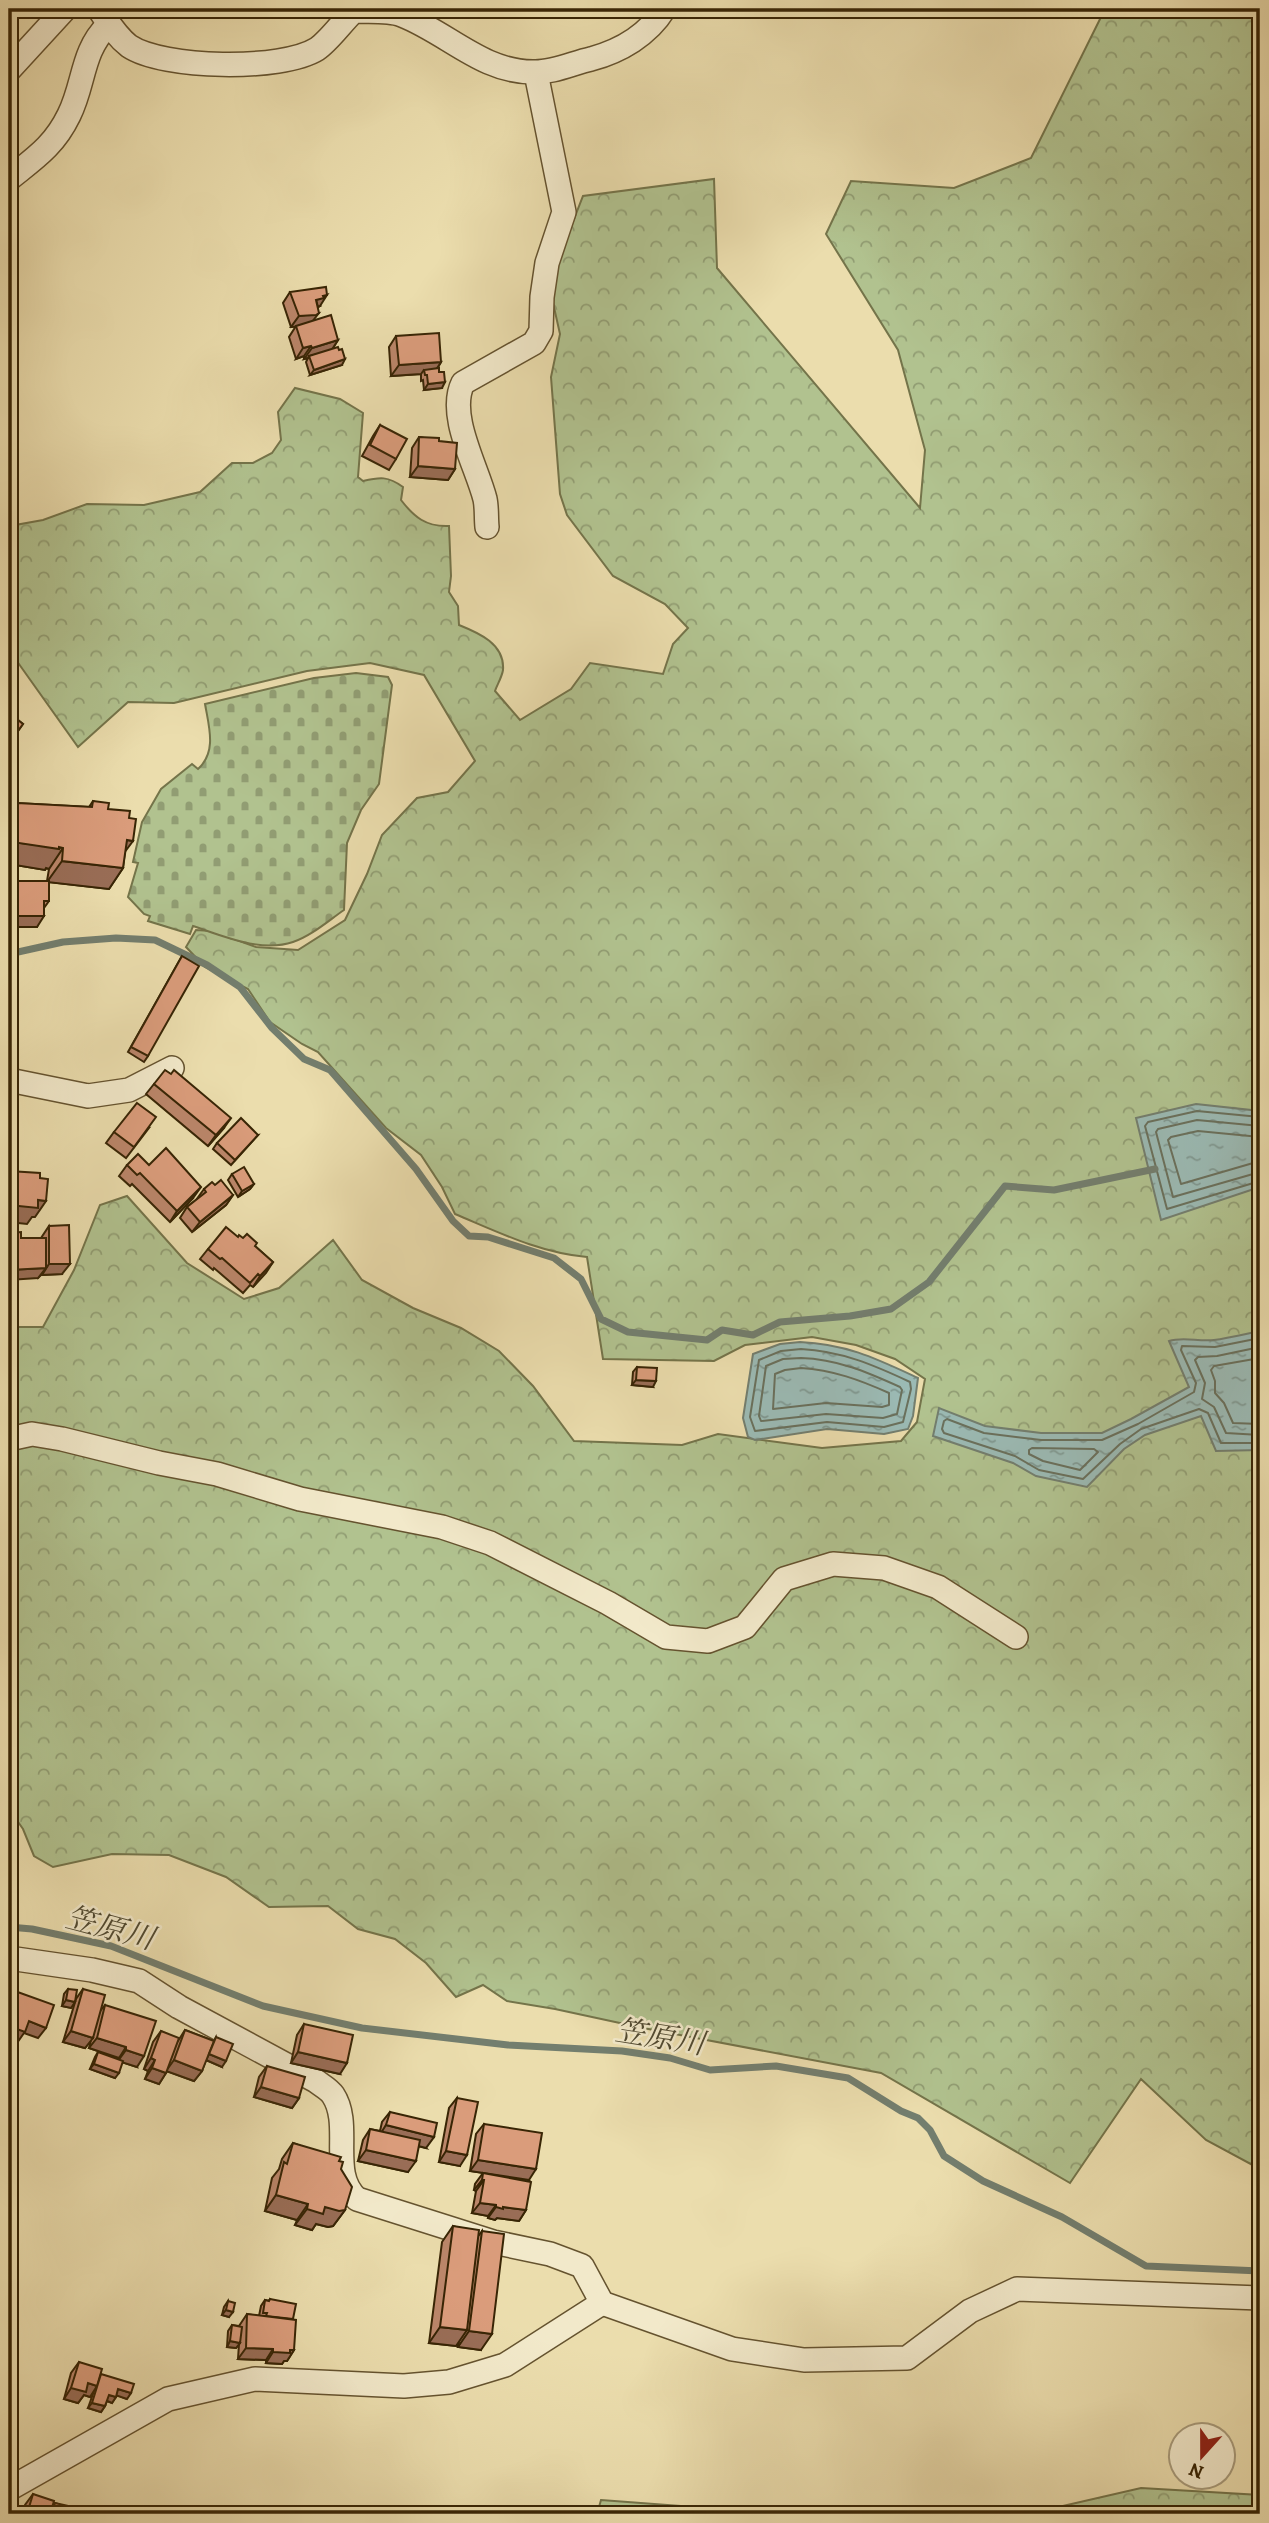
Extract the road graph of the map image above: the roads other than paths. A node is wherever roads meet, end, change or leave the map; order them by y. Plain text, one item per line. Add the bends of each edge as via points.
1 (65, 9) edge
2 (664, 9) edge
3 (103, 17) edge
4 (9, 70) edge
5 (536, 73) junction
6 (9, 179) edge
7 (487, 527) dead end
8 (173, 1068) edge
9 (9, 1080) edge
10 (9, 1439) edge
11 (1016, 1637) dead end
12 (9, 1958) edge
13 (1260, 2298) edge
14 (602, 2303) junction
15 (9, 2489) edge

1 - 4 street
2 - 5 street via 626,46
3 - 5 street via 130,47 166,61 262,65 318,49 354,11 401,14 491,65
3 - 6 street via 59,132
5 - 7 street via 564,212 547,263 541,331 534,343 463,383 459,391 459,419 486,502
8 - 9 street via 128,1090 88,1096
10 - 11 street via 32,1434 62,1439 217,1474 300,1499 442,1527 490,1543 666,1637 708,1641 745,1627 785,1579 833,1564 884,1568 938,1587
12 - 14 street via 139,1980 179,2007 316,2081 332,2093 340,2110 344,2181 357,2199 582,2266
13 - 14 street via 1017,2289 970,2311 907,2358 804,2360 732,2349
14 - 15 street via 505,2365 449,2382 404,2386 255,2379 168,2399

